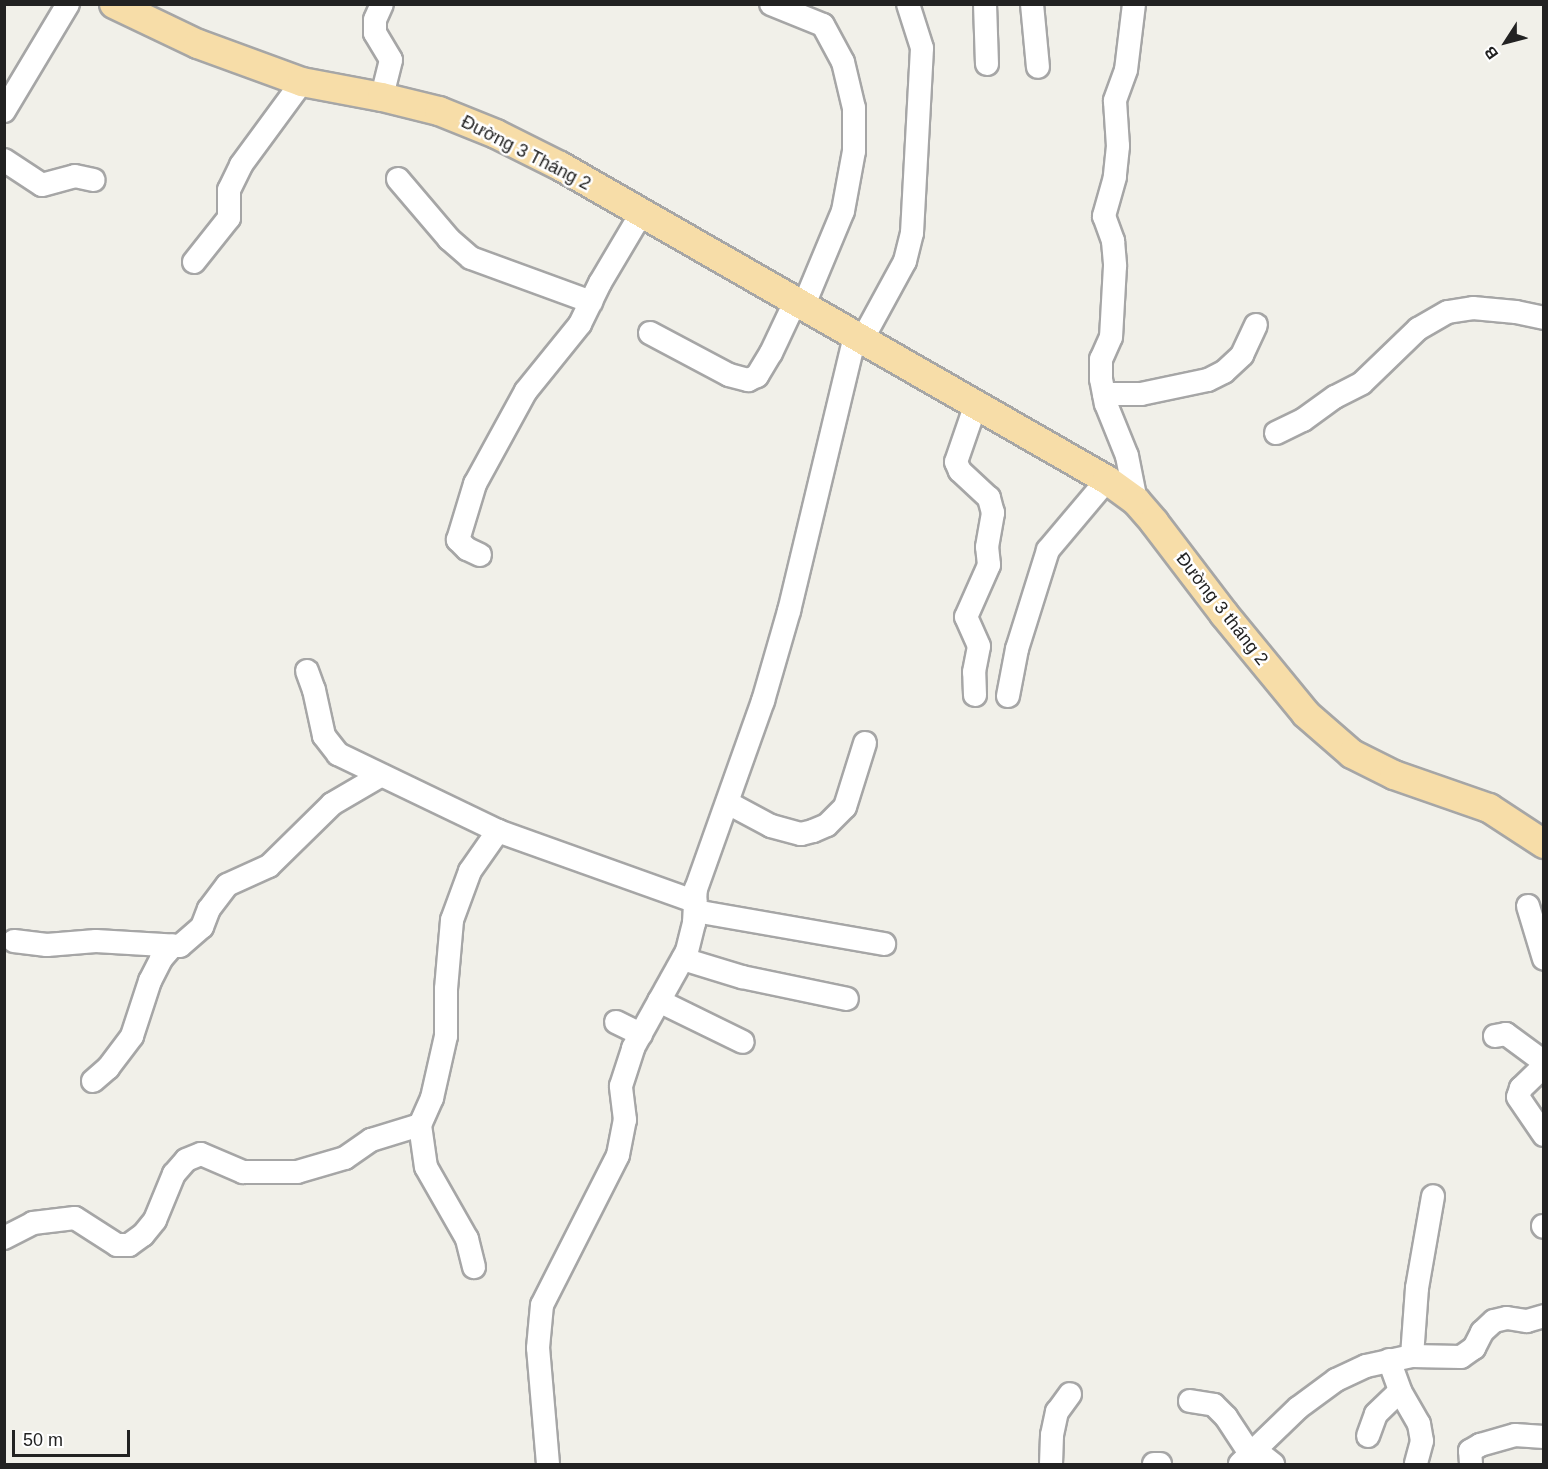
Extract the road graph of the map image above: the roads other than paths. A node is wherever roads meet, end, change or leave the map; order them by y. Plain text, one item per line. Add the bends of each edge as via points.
1 (68, 4) edge
2 (114, 4) edge
3 (382, 4) edge
4 (771, 4) edge
5 (908, 4) edge
6 (985, 4) edge
7 (1032, 4) edge
8 (1134, 4) edge
9 (149, 12) edge
10 (987, 64) dead end
11 (1038, 67) dead end
12 (302, 82) junction
13 (382, 97) junction
14 (4, 111) edge
15 (4, 160) edge
16 (398, 179) dead end
17 (94, 180) dead end
18 (641, 214) junction
19 (194, 262) dead end
20 (591, 302) junction
21 (799, 305) junction
22 (1544, 318) edge
23 (1257, 325) dead end
24 (650, 333) dead end
25 (875, 348) junction
26 (1104, 394) junction
27 (976, 404) junction
28 (1276, 433) dead end
29 (1107, 480) junction
30 (1136, 501) junction
31 (480, 555) dead end
32 (307, 671) dead end
33 (975, 695) dead end
34 (1008, 696) dead end
35 (865, 742) dead end
36 (380, 776) junction
37 (728, 803) junction
38 (498, 831) junction
39 (1544, 844) edge
40 (1528, 906) dead end
41 (695, 907) junction
42 (14, 941) dead end
43 (884, 944) dead end
44 (173, 945) junction
45 (682, 959) junction
46 (1544, 959) edge
47 (847, 999) dead end
48 (659, 1001) junction
49 (616, 1022) dead end
50 (642, 1034) junction
51 (1495, 1036) dead end
52 (743, 1042) dead end
53 (1544, 1064) edge
54 (93, 1081) dead end
55 (420, 1125) junction
56 (1544, 1135) edge
57 (1433, 1196) dead end
58 (4, 1238) edge
59 (474, 1267) dead end
60 (1544, 1316) edge
61 (1412, 1356) junction
62 (1389, 1360) junction
63 (1400, 1392) junction
64 (1070, 1394) dead end
65 (1190, 1401) dead end
66 (1368, 1436) dead end
67 (1544, 1437) edge
68 (1249, 1456) edge
69 (548, 1464) edge
70 (1051, 1464) edge
71 (1154, 1464) edge
72 (1160, 1464) edge
73 (1273, 1464) edge
74 (1416, 1464) edge
75 (1471, 1464) edge

1 - 14 street
2 - 9 main road, Đường 3 Tháng 2
3 - 13 street via 375,20 375,33 392,60
4 - 21 street via 823,25 843,62 854,108 854,151 843,211
5 - 25 street via 922,48 912,233
6 - 10 street
7 - 11 street
8 - 26 street via 1126,70 1114,102 1118,146 1115,177 1104,216 1113,241 1115,266 1111,336 1101,359
9 - 12 main road, Đường 3 Tháng 2 via 198,44
12 - 13 main road, Đường 3 Tháng 2
12 - 19 street via 241,165 229,190 229,218
13 - 18 main road, Đường 3 Tháng 2 via 439,111 496,134
15 - 17 street via 42,185 75,176
16 - 20 street via 449,239 471,258
18 - 20 street
18 - 21 main road, Đường 3 Tháng 2
20 - 31 street via 580,324 526,391 475,484 458,540
21 - 24 street via 757,376 748,380 729,375
21 - 25 main road, Đường 3 Tháng 2
22 - 28 street via 1473,308 1448,312 1418,329 1362,383
23 - 26 street via 1242,355 1224,372 1208,380 1141,394
25 - 27 main road, Đường 3 tháng 2
25 - 37 street
26 - 30 street via 1127,456
27 - 29 main road, Đường 3 tháng 2
27 - 33 street via 956,462 960,471 989,498 993,513 987,547 989,565 966,617 979,646
29 - 30 main road, Đường 3 tháng 2
29 - 34 street via 1048,550 1017,649
30 - 39 main road, Đường 3 tháng 2 via 1306,714 1352,754 1394,775 1489,808
32 - 36 street via 324,736 338,754
35 - 37 street via 845,807 827,825 801,834 771,826
36 - 38 street
36 - 44 street via 332,804 269,866 227,885 209,909 202,927 180,946
37 - 41 street via 696,889
38 - 41 street
38 - 55 street via 470,871 452,920 446,1036 432,1098
40 - 46 street
41 - 43 street
41 - 45 street
42 - 44 street via 46,945 96,940
44 - 54 street via 150,981 132,1036
45 - 47 street via 742,977
45 - 48 street
48 - 50 street
48 - 52 street
49 - 50 street
50 - 69 street via 633,1048 621,1086 625,1120 618,1155 542,1305 538,1348
51 - 53 street via 1506,1034 1519,1041
53 - 56 street via 1521,1088 1518,1097
55 - 58 street via 371,1140 345,1158 297,1172 243,1172 201,1154 186,1160 174,1174 155,1220 129,1245 117,1245 75,1218 33,1223
55 - 59 street via 426,1167 466,1239
57 - 61 street via 1416,1288
60 - 61 street via 1494,1321 1482,1332 1474,1348 1461,1357
61 - 62 street
62 - 63 street
62 - 68 street via 1336,1380 1298,1408
63 - 66 street via 1376,1414
63 - 74 street via 1419,1424 1422,1441
64 - 70 street via 1057,1412
65 - 68 street via 1214,1405 1226,1417
67 - 75 street via 1515,1435 1480,1444 1470,1451
68 - 73 street
71 - 72 street

